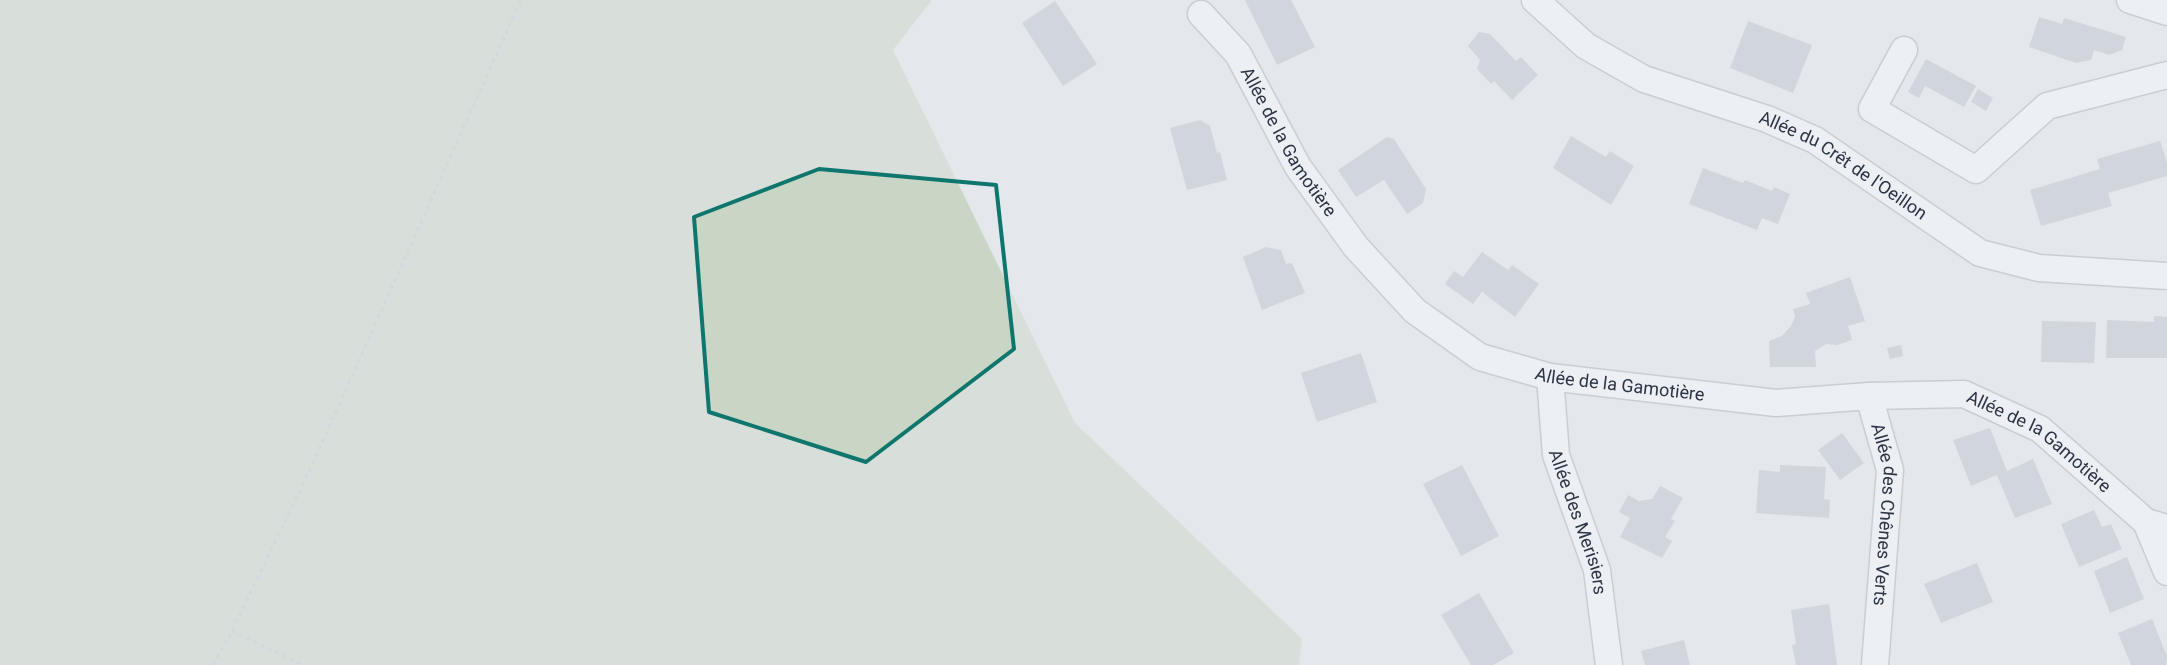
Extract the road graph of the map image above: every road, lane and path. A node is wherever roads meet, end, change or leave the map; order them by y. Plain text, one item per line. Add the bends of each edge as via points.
1 (521, 0) edge
2 (1536, 0) edge
3 (2130, 0) edge
4 (2167, 12) edge
5 (1201, 14) dead end
6 (1904, 50) dead end
7 (2167, 75) edge
8 (2167, 276) edge
9 (1550, 377) junction
10 (1869, 396) junction
11 (2157, 525) edge
12 (2167, 572) edge
13 (232, 631) junction
14 (213, 665) edge
15 (303, 665) edge
16 (1609, 665) edge
17 (1875, 665) edge

1 - 13 path via 315,458
2 - 8 street, Allée du Crêt de l'Oeillon via 1586,46 1644,78 1767,119 1815,140 1980,253 2039,268
3 - 4 street
5 - 9 street, Allée de la Gamotière via 1238,54 1298,167 1356,247 1415,311 1480,357
6 - 7 street via 1872,109 1976,170 2047,106
9 - 10 street, Allée de la Gamotière via 1776,403
9 - 16 street, Allée des Merisiers via 1556,455 1597,570
10 - 11 street, Allée de la Gamotière via 1964,394 2040,429
10 - 17 street, Allée des Chênes Verts via 1890,470
11 - 12 street
13 - 14 path
13 - 15 path

